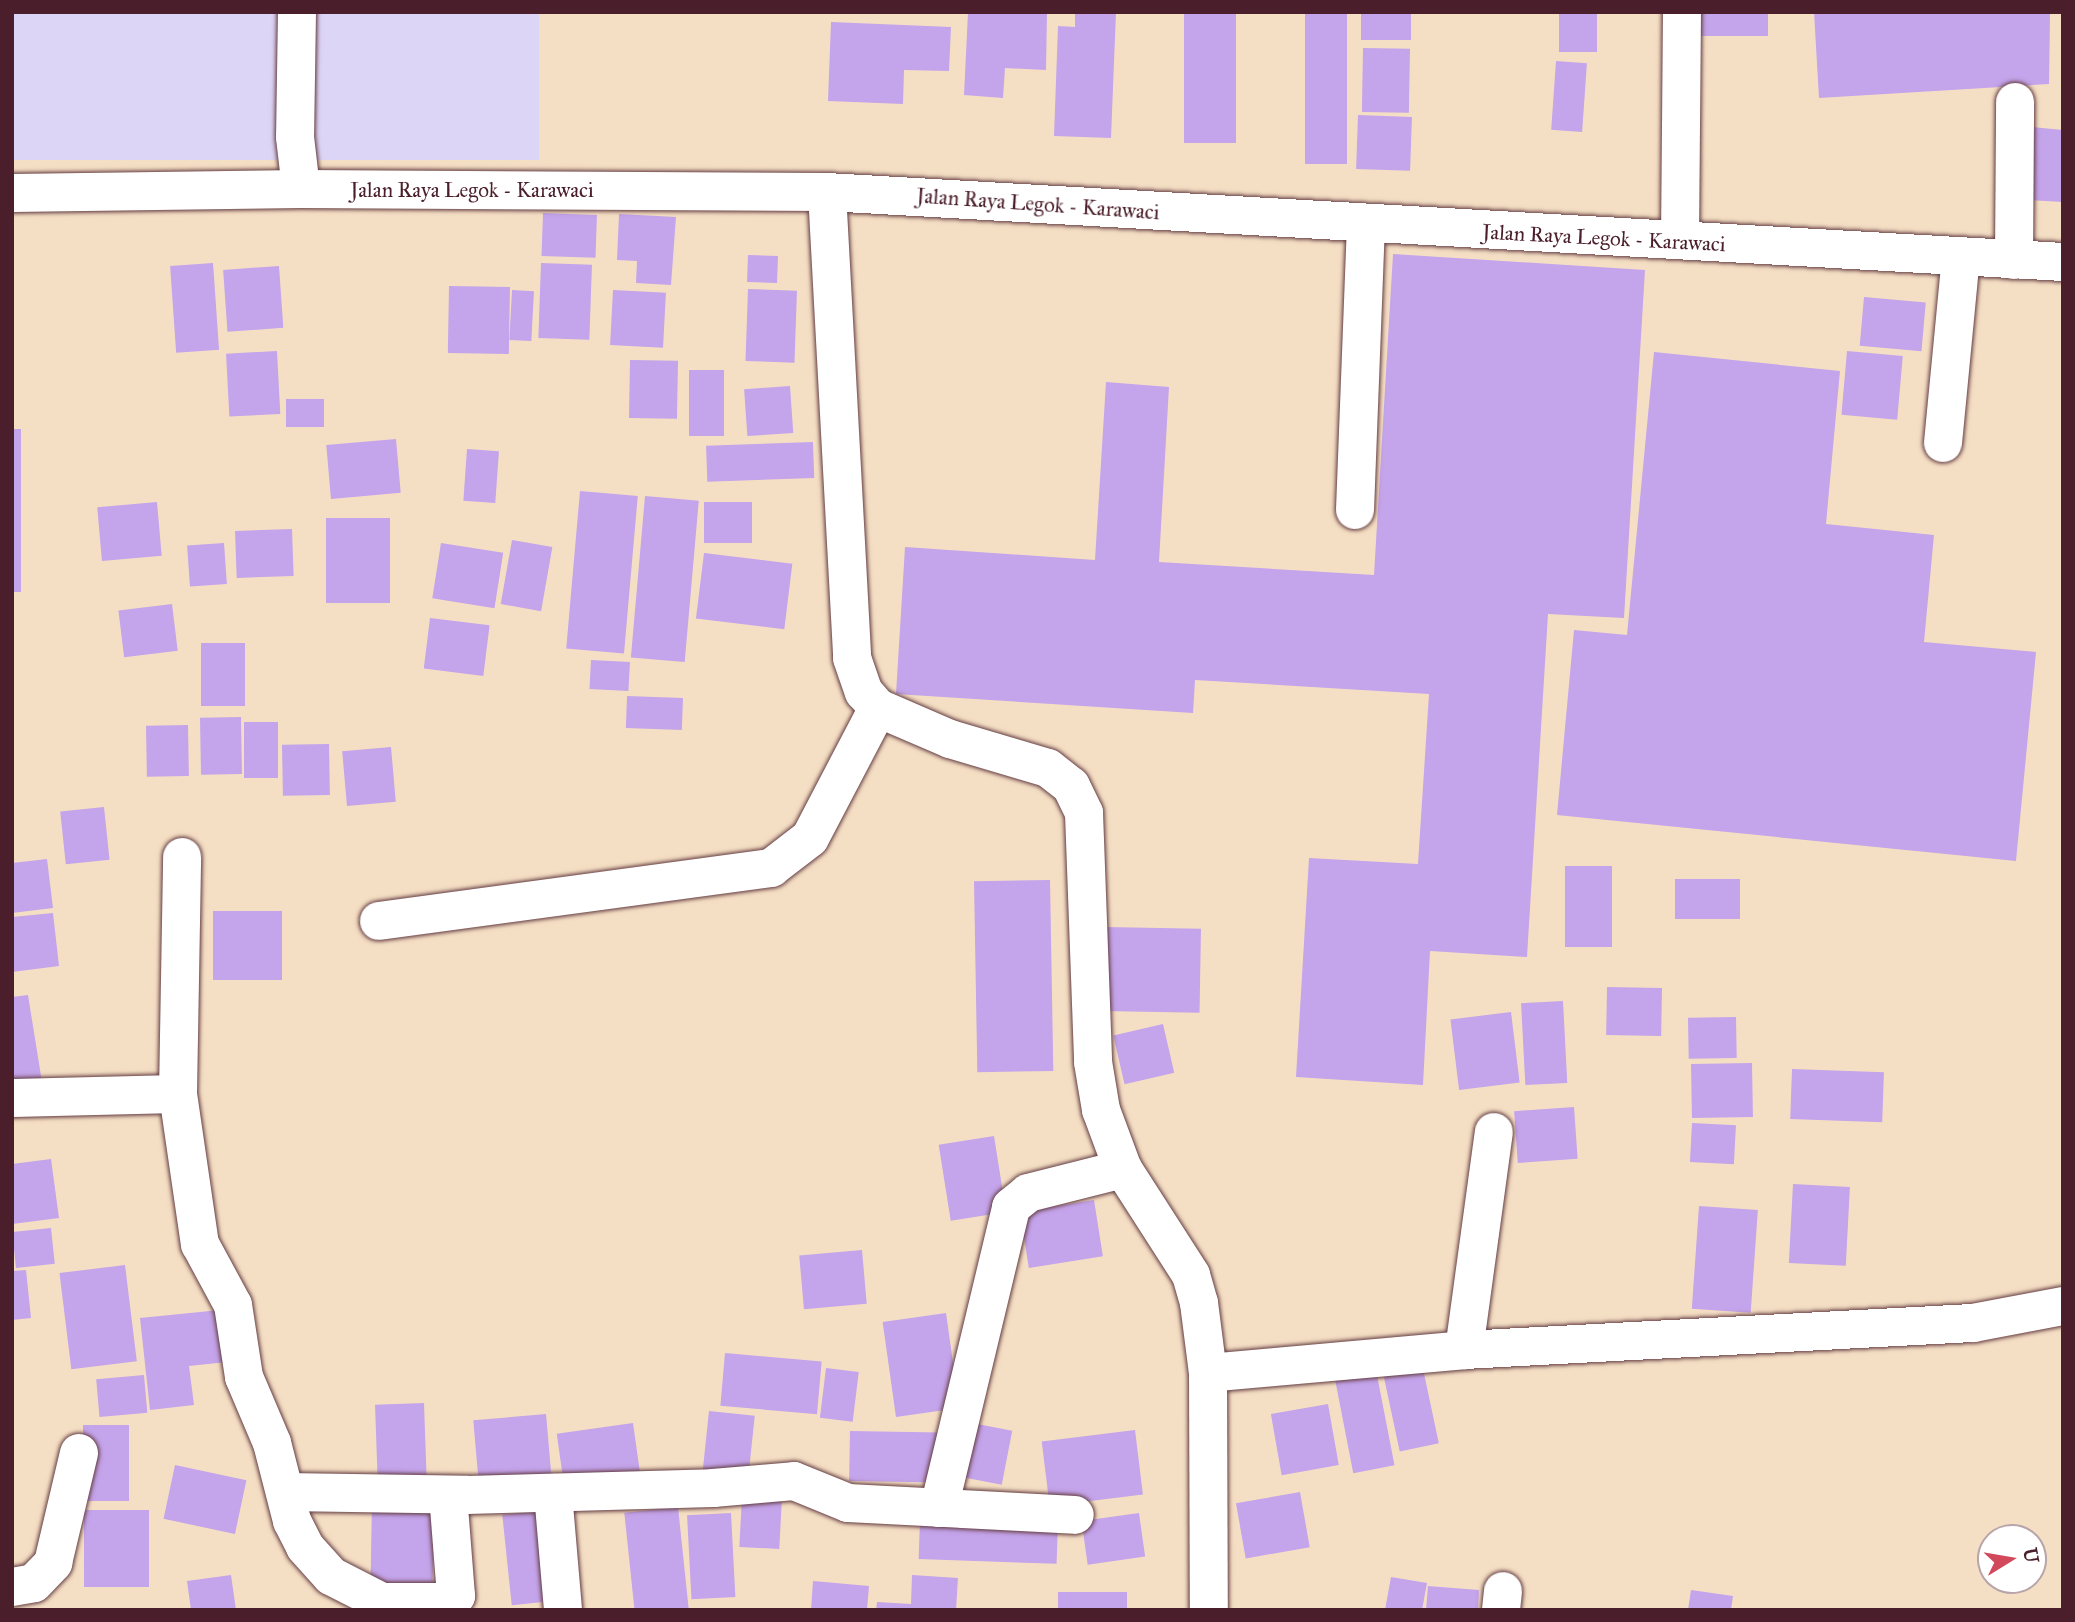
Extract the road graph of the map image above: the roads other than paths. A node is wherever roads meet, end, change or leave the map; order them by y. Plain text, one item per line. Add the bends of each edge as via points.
1 (297, 12) edge
2 (1682, 12) edge
3 (2015, 102) dead end
4 (300, 189) junction
5 (827, 192) junction
6 (12, 194) edge
7 (1366, 226) junction
8 (1680, 240) junction
9 (1961, 257) junction
10 (2014, 260) junction
11 (2063, 262) edge
12 (1943, 443) dead end
13 (1355, 510) dead end
14 (878, 708) junction
15 (182, 857) dead end
16 (379, 921) dead end
17 (178, 1094) junction
18 (12, 1098) edge
19 (1494, 1132) dead end
20 (1123, 1169) junction
21 (2063, 1307) edge
22 (1464, 1350) junction
23 (1208, 1373) junction
24 (79, 1453) dead end
25 (285, 1492) junction
26 (553, 1493) junction
27 (448, 1495) junction
28 (939, 1508) junction
29 (1074, 1515) dead end
30 (12, 1587) edge
31 (455, 1603) edge
32 (563, 1610) edge
33 (1209, 1610) edge

1 - 4 street via 295,137
2 - 8 street
3 - 10 street
4 - 5 street, Jalan Raya Legok - Karawaci
4 - 6 street, Jalan Raya Legok - Karawaci
5 - 7 street, Jalan Raya Legok - Karawaci
5 - 14 street via 852,658 864,692
7 - 8 street, Jalan Raya Legok - Karawaci
7 - 13 street
8 - 9 street, Jalan Raya Legok - Karawaci
9 - 10 street, Jalan Raya Legok - Karawaci
9 - 12 street
10 - 11 street, Jalan Raya Legok - Karawaci
14 - 16 street via 810,838 771,869
14 - 20 street via 950,739 1048,768 1071,786 1084,813 1093,1062 1101,1110
15 - 17 street
17 - 18 street
17 - 25 street via 200,1244 233,1305 244,1377 272,1443
19 - 22 street
20 - 23 street via 1191,1275
20 - 28 street via 1028,1194 1011,1207
21 - 22 street via 1973,1323
22 - 23 street
23 - 33 street
24 - 30 street via 53,1563 34,1583
25 - 27 street
25 - 31 street via 305,1547 331,1576 382,1602
26 - 27 street
26 - 28 street via 794,1481 848,1503
26 - 32 street
27 - 31 street
28 - 29 street

